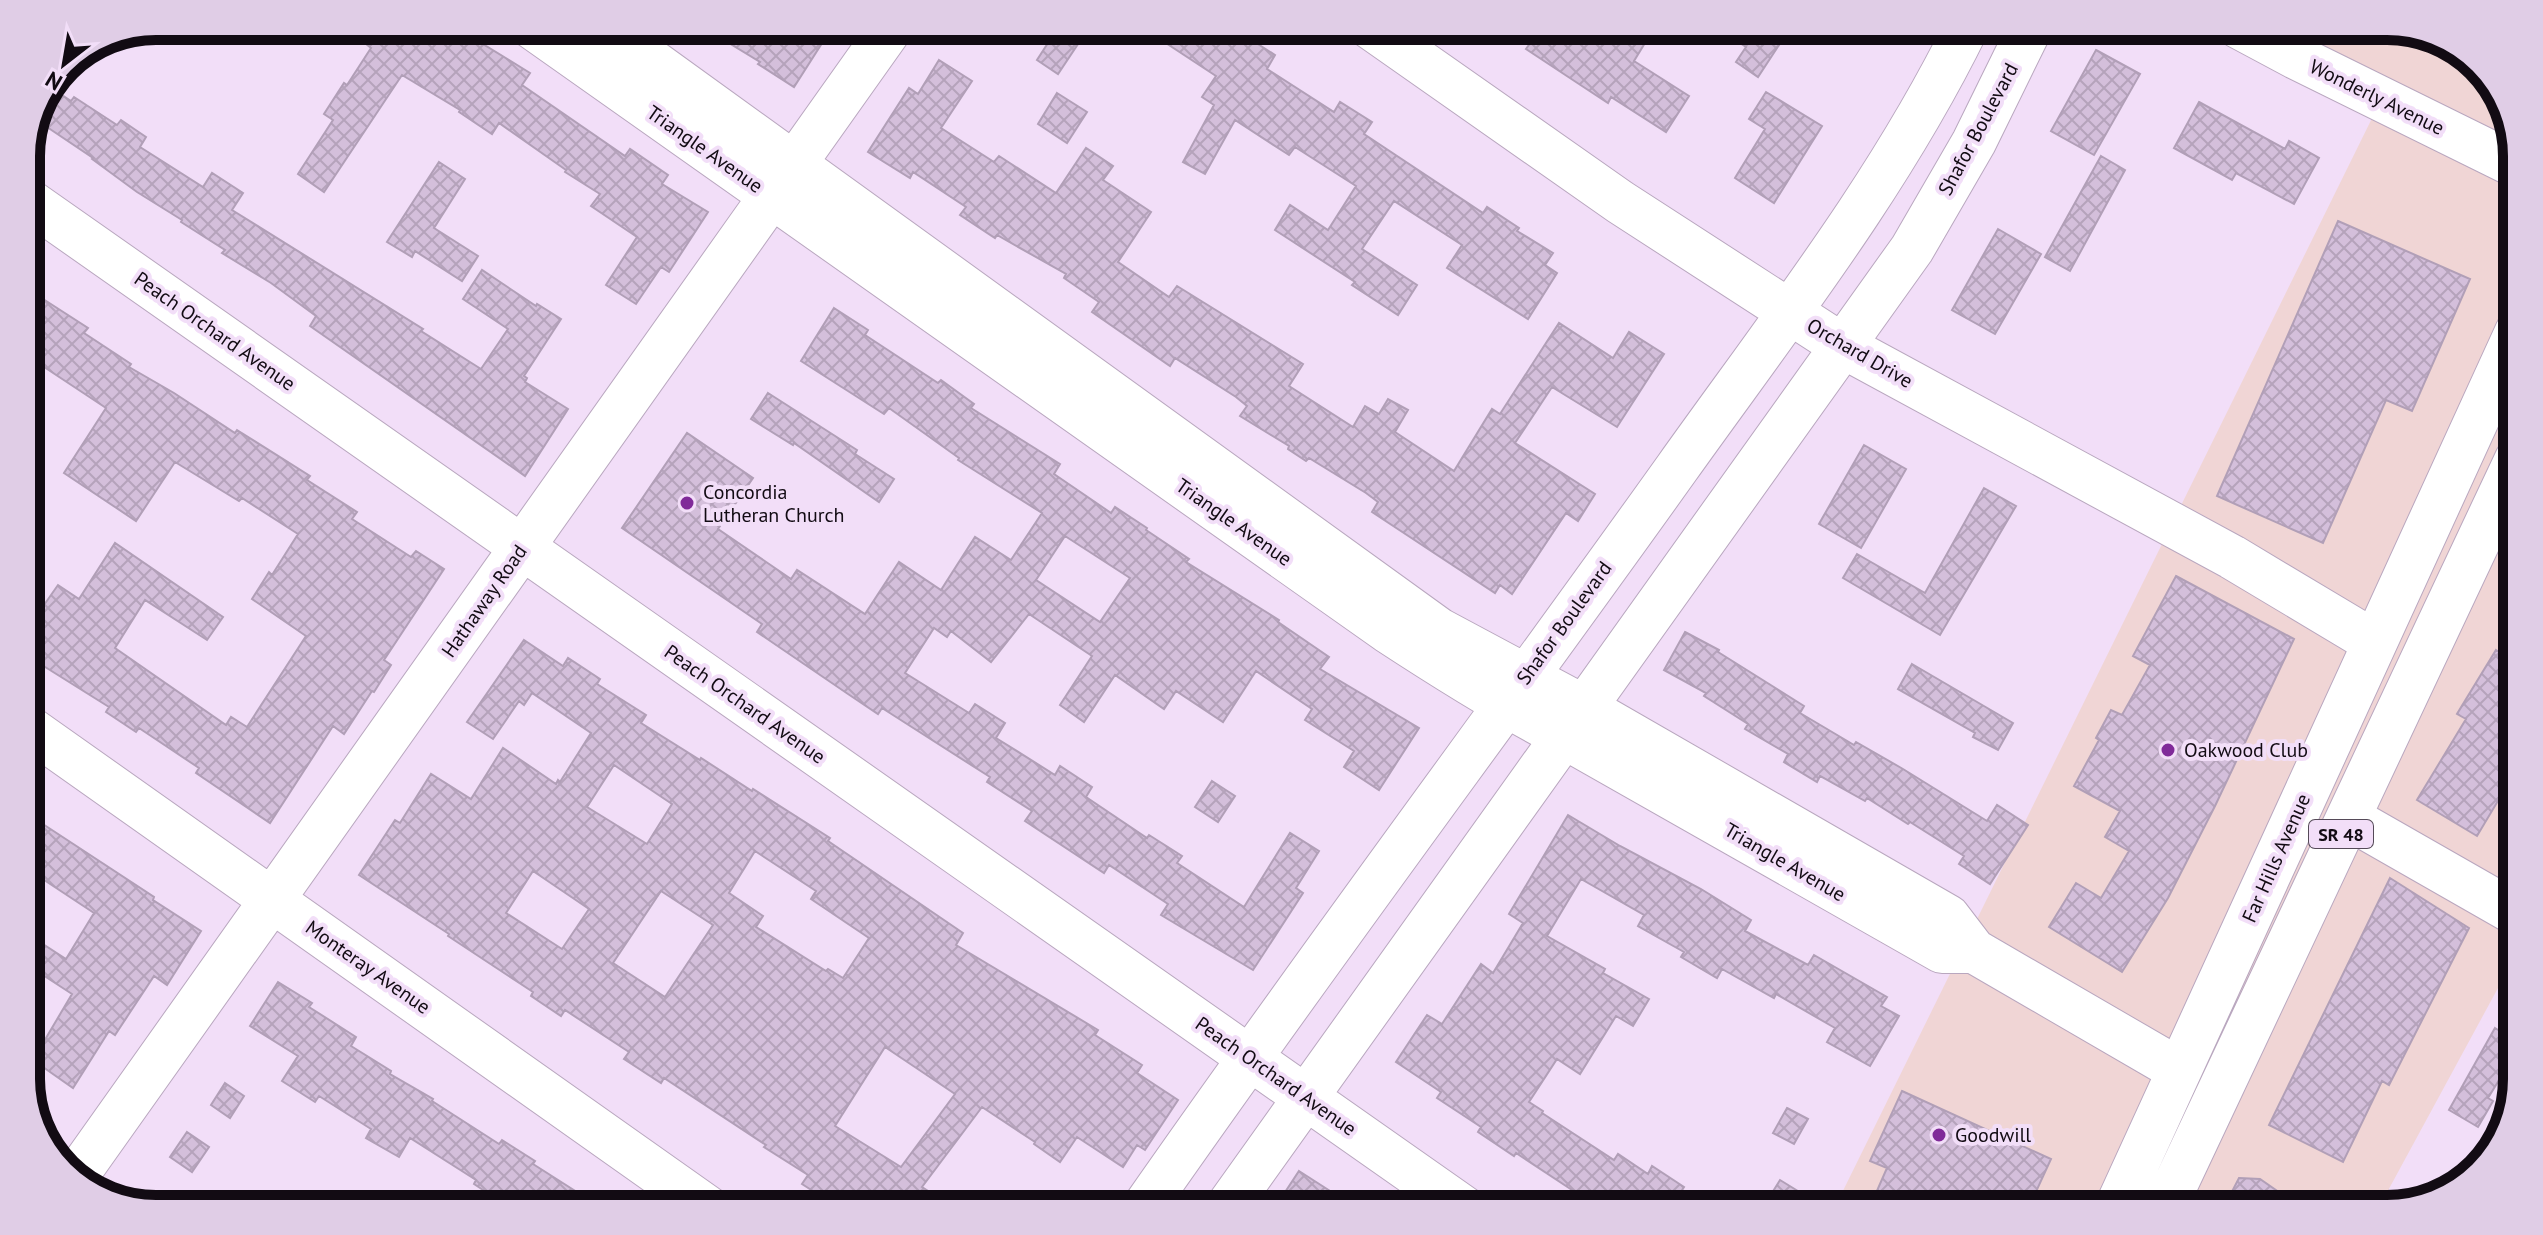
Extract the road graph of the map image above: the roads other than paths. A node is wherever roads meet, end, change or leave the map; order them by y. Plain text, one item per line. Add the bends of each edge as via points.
1 (554, 40) edge
2 (619, 40) edge
3 (882, 40) edge
4 (1389, 40) edge
5 (1960, 40) edge
6 (2024, 40) edge
7 (2265, 40) edge
8 (2503, 159) edge
9 (784, 180) junction
10 (40, 209) edge
11 (1789, 311) junction
12 (1841, 345) junction
13 (2503, 362) edge
14 (2503, 489) edge
15 (523, 547) junction
16 (2374, 642) junction
17 (1515, 691) junction
18 (1575, 722) junction
19 (40, 736) edge
20 (2349, 818) junction
21 (273, 899) junction
22 (2503, 906) edge
23 (1249, 1056) junction
24 (2179, 1070) junction
25 (1307, 1097) junction
26 (82, 1168) edge
27 (689, 1195) edge
28 (1153, 1195) edge
29 (1236, 1195) edge
30 (1445, 1195) edge
31 (2122, 1195) edge
32 (2171, 1195) edge

1 - 9 street, Triangle Avenue
2 - 9 street, Triangle Avenue
3 - 9 street, Hathaway Road
4 - 11 street, Orchard Drive via 1620,202
5 - 11 street, Shafor Boulevard via 1877,184
6 - 12 street, Shafor Boulevard via 1974,142 1912,249
7 - 8 street, Wonderly Avenue
9 - 15 street, Hathaway Road
9 - 17 street, Triangle Avenue via 1157,447 1439,630
10 - 15 street, Peach Orchard Avenue
11 - 12 street, Orchard Drive
11 - 17 street, Shafor Boulevard
12 - 16 street, Orchard Drive via 2232,557
12 - 18 street, Shafor Boulevard
13 - 16 street, Far Hills Avenue / SR 48
14 - 20 street, SR 48
15 - 21 street, Hathaway Road
15 - 23 street, Peach Orchard Avenue
16 - 24 street, Far Hills Avenue / SR 48
17 - 18 street, Triangle Avenue
17 - 23 street, Shafor Boulevard
18 - 24 street, Triangle Avenue via 1942,951 1974,951
18 - 25 street, Shafor Boulevard
19 - 21 street, Monteray Avenue
20 - 22 street
20 - 32 street, SR 48
21 - 26 street, Hathaway Road
21 - 27 street, Monteray Avenue
23 - 25 street, Peach Orchard Avenue
23 - 28 street, Shafor Boulevard
24 - 31 street, Far Hills Avenue / SR 48
25 - 29 street, Shafor Boulevard
25 - 30 street, Peach Orchard Avenue

